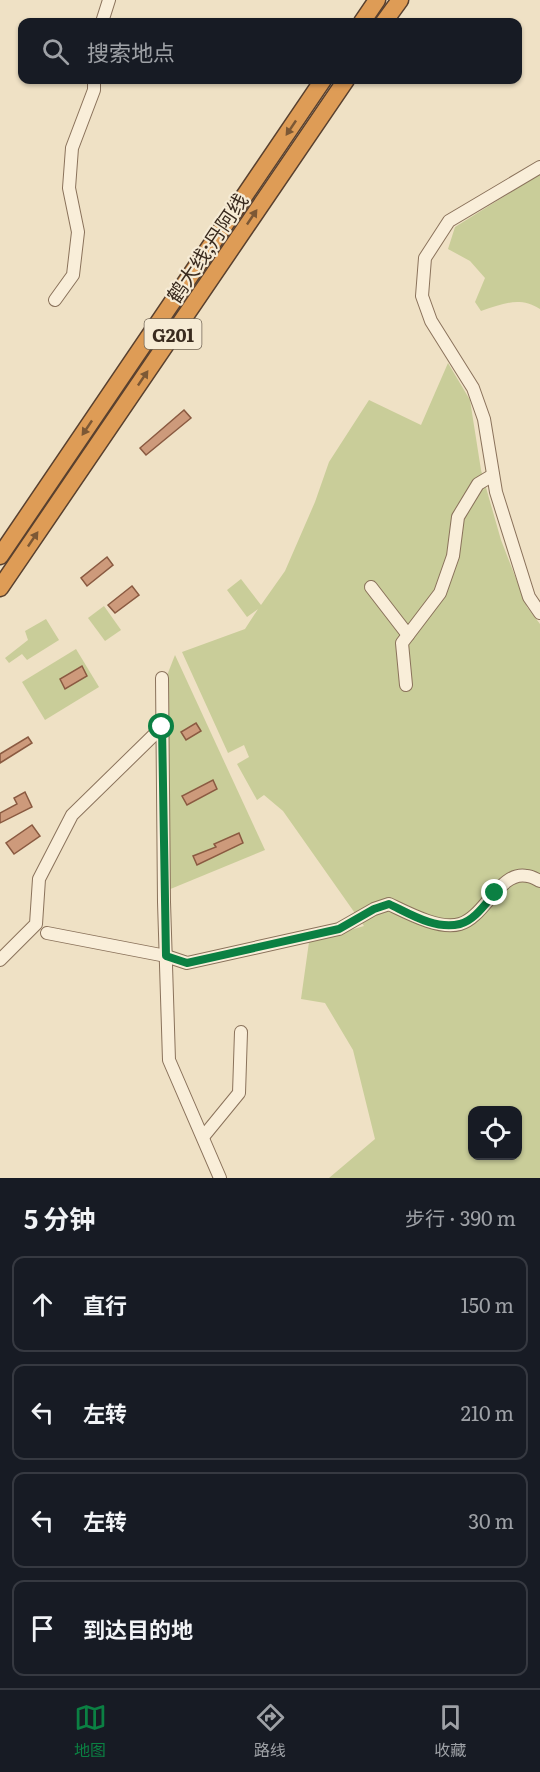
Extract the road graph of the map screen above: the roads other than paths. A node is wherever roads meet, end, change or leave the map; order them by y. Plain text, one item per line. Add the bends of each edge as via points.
1 (109, 0) edge
2 (377, 0) edge
3 (400, 0) edge
4 (103, 18) edge
5 (365, 18) edge
6 (387, 18) edge
7 (94, 84) edge
8 (321, 84) edge
9 (343, 84) edge
10 (540, 167) edge
11 (55, 300) dead end
12 (494, 475) junction
13 (0, 556) edge
14 (371, 587) dead end
15 (0, 588) edge
16 (540, 613) edge
17 (408, 635) junction
18 (162, 678) dead end
19 (406, 685) dead end
20 (162, 727) junction
21 (540, 881) edge
22 (47, 933) dead end
23 (166, 956) junction
24 (0, 960) edge
25 (241, 1032) dead end
26 (203, 1137) junction
27 (220, 1178) edge

1 - 4 street
2 - 5 highway
3 - 6 highway
7 - 11 street via 72,148 69,188 78,232 73,275
8 -> 13 highway, 鹤大线;丹阿线 / G201
15 -> 9 highway, 鹤大线;丹阿线 / G201
10 - 12 street via 449,221 425,258 422,296 431,321 473,388 484,419
12 - 16 street via 529,597
12 - 17 street via 478,484 458,516 453,556 440,593
14 - 17 street
17 - 19 street via 402,644
18 - 20 street
20 - 23 street
20 - 24 street via 72,815 39,879 36,924
21 - 23 street via 525,875 507,880 477,913 461,924 436,924 389,904 339,929 187,963
22 - 23 street
23 - 26 street via 169,1060
25 - 26 street via 240,1093
26 - 27 street

